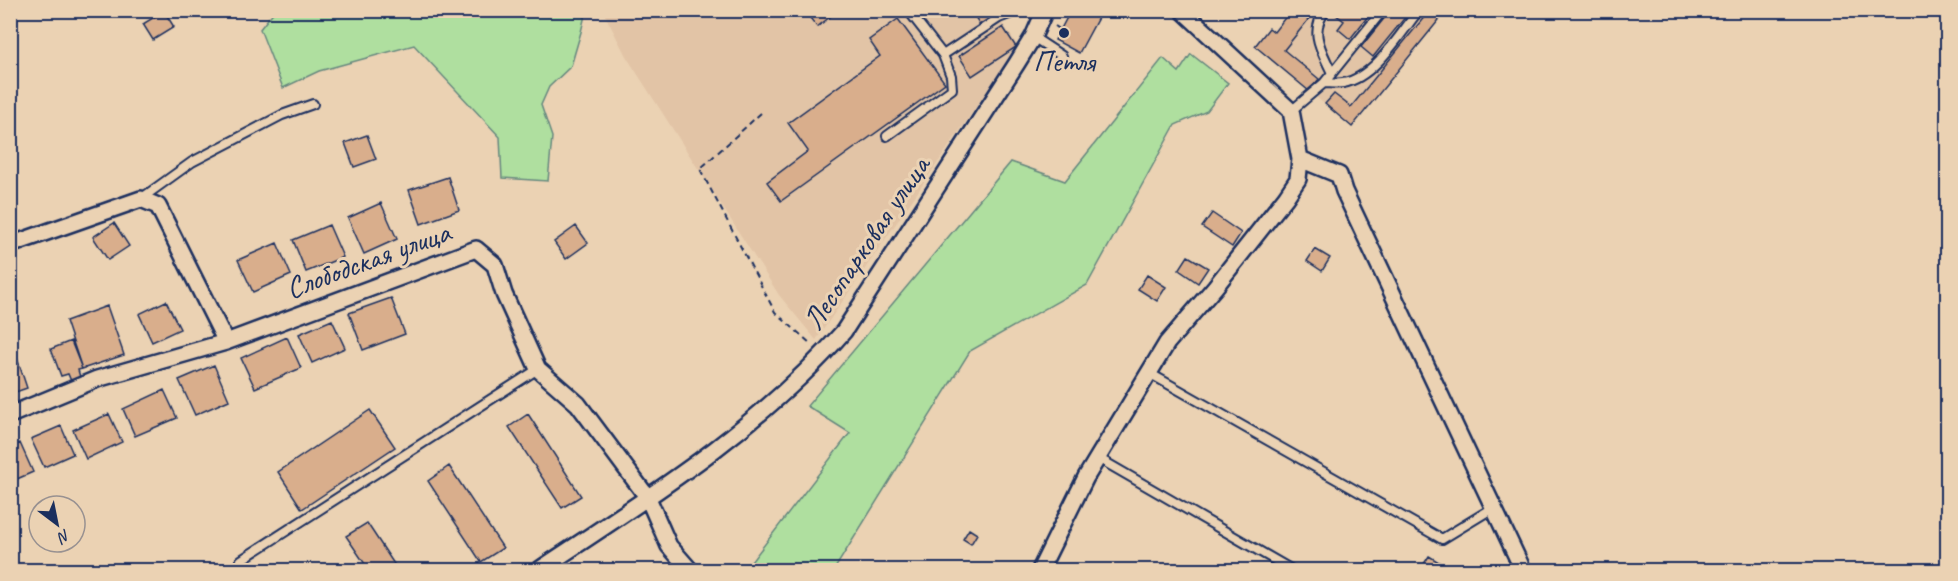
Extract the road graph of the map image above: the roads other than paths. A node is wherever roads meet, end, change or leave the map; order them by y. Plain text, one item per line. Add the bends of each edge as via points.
1 (908, 10) edge
2 (1020, 10) edge
3 (1045, 10) edge
4 (1182, 10) edge
5 (1326, 10) edge
6 (1383, 10) edge
7 (1419, 10) edge
8 (1033, 37) junction
9 (943, 55) junction
10 (1062, 56) dead end
11 (1332, 73) junction
12 (1324, 82) junction
13 (313, 104) dead end
14 (1291, 111) junction
15 (887, 136) dead end
16 (1300, 159) junction
17 (141, 199) junction
18 (10, 245) edge
19 (226, 342) junction
20 (538, 369) junction
21 (1149, 373) junction
22 (10, 415) edge
23 (1098, 458) junction
24 (648, 498) junction
25 (1494, 508) junction
26 (241, 560) dead end
27 (1043, 569) edge
28 (539, 570) edge
29 (690, 570) edge
30 (1292, 570) edge
31 (1523, 570) edge

1 - 9 lane
2 - 9 lane via 999,18
3 - 8 street, Лесопарковая улица
4 - 14 street
5 - 11 lane via 1316,31
6 - 11 lane
7 - 12 lane via 1372,68 1342,84
8 - 10 lane
8 - 24 street, Лесопарковая улица via 844,331 756,417
9 - 15 lane via 952,89
11 - 12 lane
12 - 14 lane
13 - 17 lane via 282,115 192,162
14 - 16 street
16 - 21 street via 1298,179 1286,197 1167,343
16 - 25 street via 1339,175
17 - 18 street
17 - 19 street via 158,206
19 - 20 street, Слободская улица via 476,249 495,265
19 - 22 street, Слободская улица via 97,379
20 - 24 street, Слободская улица via 578,404
20 - 26 lane
21 - 23 street
21 - 25 lane via 1442,539
23 - 27 street
23 - 30 lane
24 - 28 street, Лесопарковая улица
24 - 29 street, Слободская улица via 669,546
25 - 31 street

